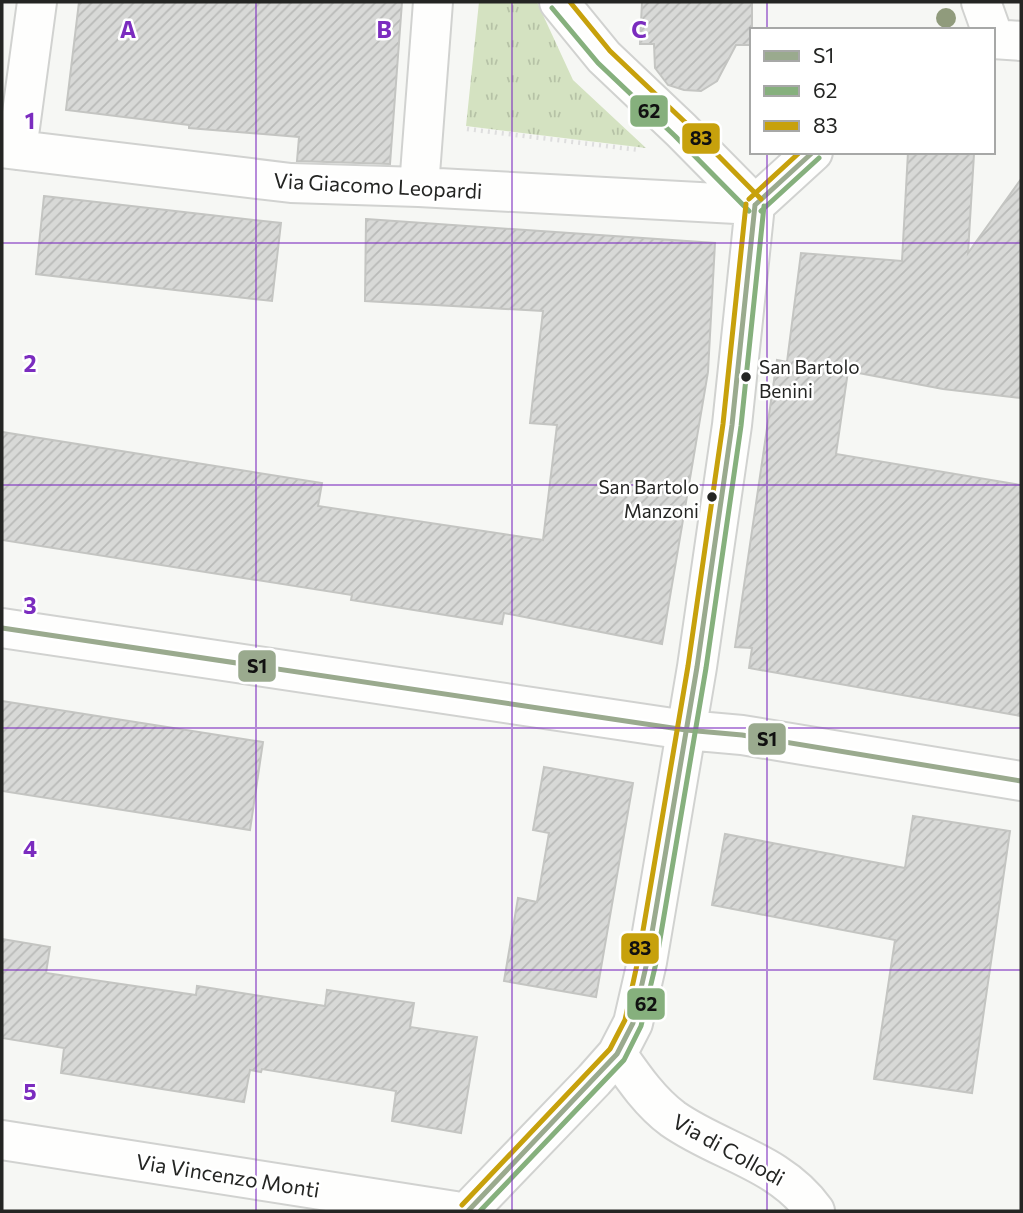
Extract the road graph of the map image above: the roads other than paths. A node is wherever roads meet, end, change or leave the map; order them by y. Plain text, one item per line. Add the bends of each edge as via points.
1 (37, 2) edge
2 (433, 2) edge
3 (559, 2) edge
4 (981, 2) edge
5 (990, 28) edge
6 (995, 38) edge
7 (1021, 41) edge
8 (9, 149) edge
9 (811, 154) edge
10 (419, 187) junction
11 (755, 205) junction
12 (2, 628) edge
13 (686, 730) junction
14 (1021, 781) edge
15 (617, 1054) junction
16 (2, 1139) edge
17 (454, 1211) edge
18 (468, 1211) edge
19 (815, 1211) edge

1 - 8 street
2 - 10 street
3 - 11 street via 604,57
4 - 5 street
6 - 7 street
8 - 10 street, Via Giacomo Leopardi via 291,183
9 - 11 street
10 - 11 street, Via Giacomo Leopardi
11 - 13 street via 732,425
12 - 13 street
13 - 14 street
13 - 15 street via 641,994
15 - 18 street
15 - 19 street, Via di Collodi via 665,1113 772,1171
16 - 17 street, Via Vincenzo Monti

